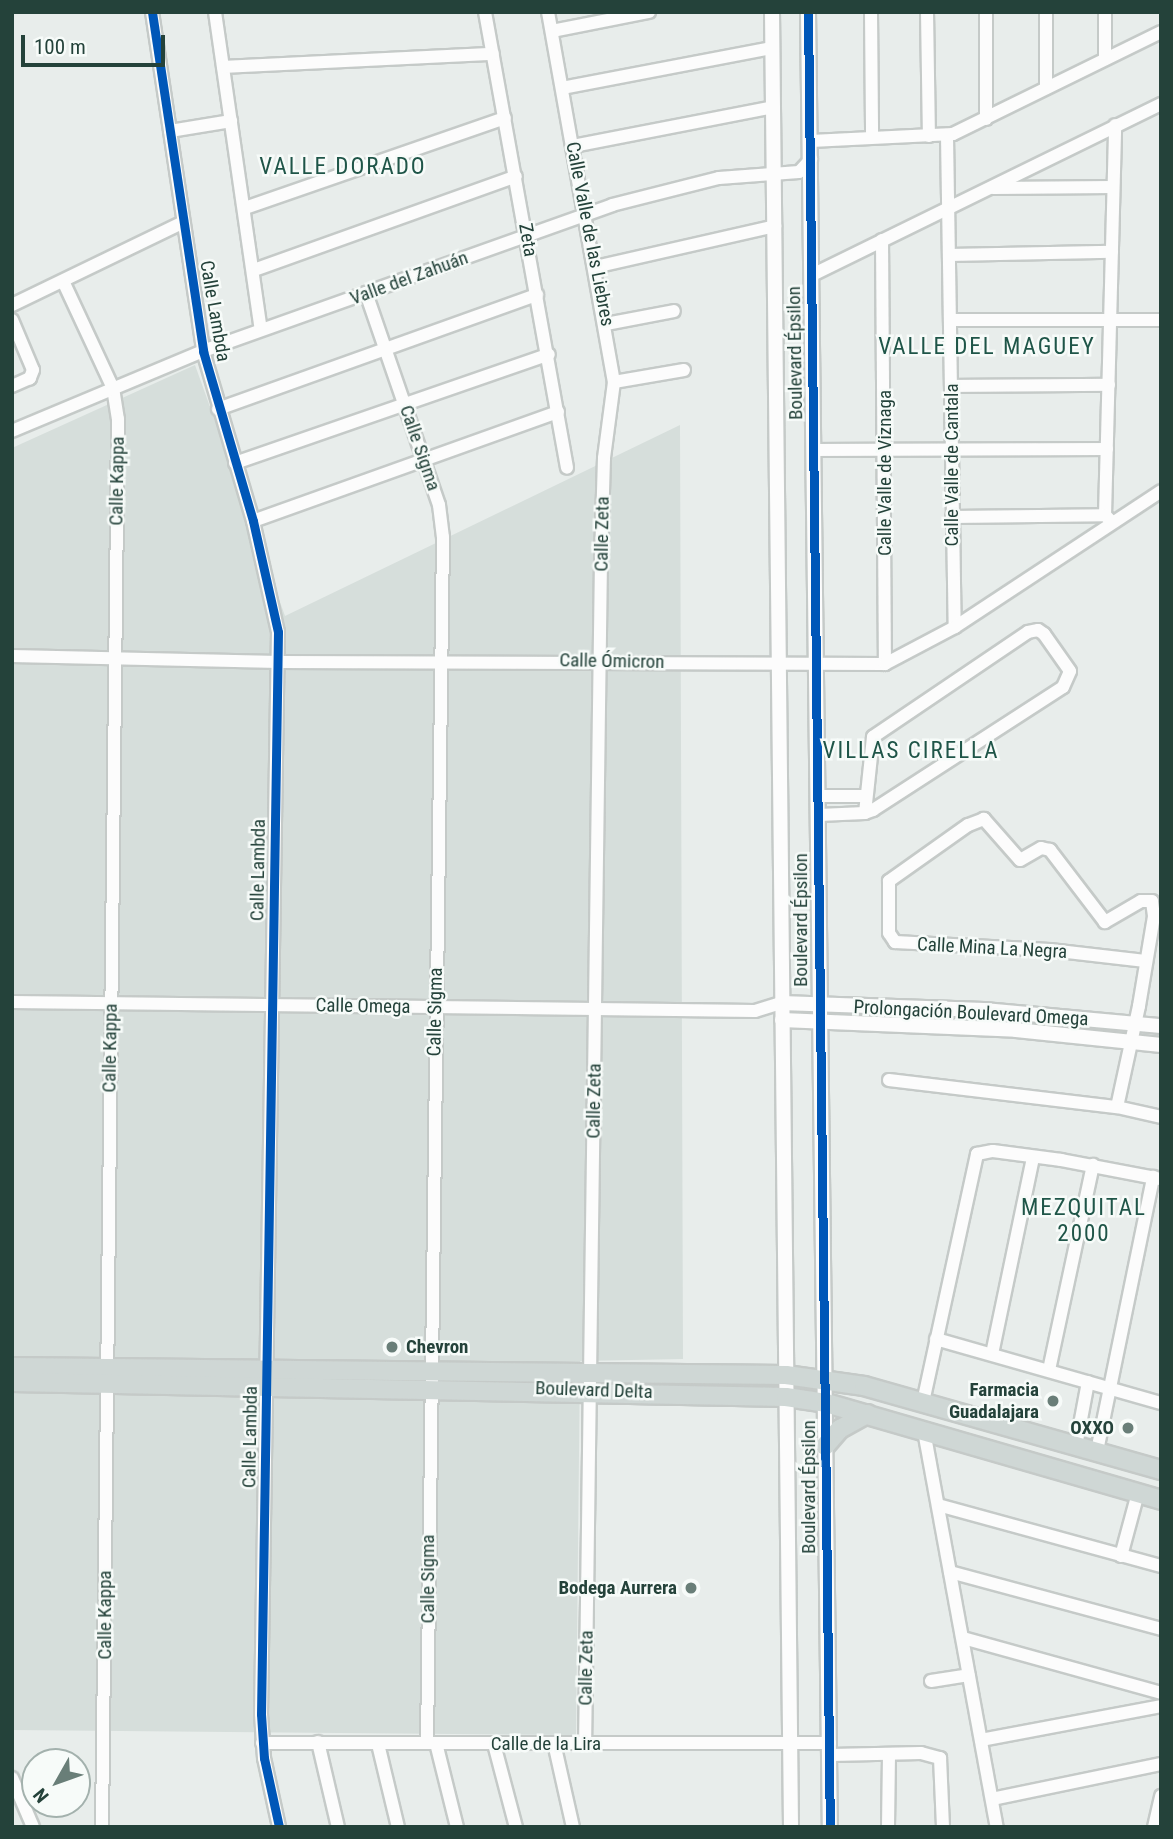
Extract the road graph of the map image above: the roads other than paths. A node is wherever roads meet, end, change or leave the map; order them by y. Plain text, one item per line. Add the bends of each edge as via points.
1 (152, 12) edge
2 (215, 12) edge
3 (485, 12) edge
4 (548, 12) edge
5 (649, 12) edge
6 (772, 12) edge
7 (808, 12) edge
8 (871, 12) edge
9 (928, 12) edge
10 (986, 12) edge
11 (1046, 12) edge
12 (1105, 12) edge
13 (552, 31) junction
14 (1161, 32) edge
15 (772, 48) junction
16 (493, 54) junction
17 (1105, 59) junction
18 (223, 67) junction
19 (562, 88) junction
20 (1046, 88) junction
21 (1161, 104) edge
22 (773, 107) junction
23 (505, 118) junction
24 (986, 118) junction
25 (232, 121) junction
26 (1115, 125) junction
27 (170, 131) junction
28 (929, 136) junction
29 (947, 136) junction
30 (872, 137) junction
31 (811, 141) junction
32 (573, 146) junction
33 (811, 159) junction
34 (775, 173) junction
35 (516, 176) junction
36 (1113, 187) junction
37 (986, 189) junction
38 (949, 205) junction
39 (245, 208) junction
40 (585, 216) junction
41 (182, 223) junction
42 (775, 226) junction
43 (527, 235) junction
44 (882, 240) junction
45 (1112, 252) junction
46 (949, 255) junction
47 (595, 267) junction
48 (254, 270) junction
49 (812, 275) junction
50 (63, 281) junction
51 (366, 293) junction
52 (537, 295) junction
53 (12, 305) edge
54 (674, 311) dead end
55 (1111, 319) junction
56 (12, 320) edge
57 (952, 320) junction
58 (1161, 320) edge
59 (607, 324) junction
60 (261, 330) junction
61 (385, 348) junction
62 (203, 351) junction
63 (548, 354) junction
64 (684, 370) dead end
65 (614, 383) junction
66 (1109, 385) junction
67 (12, 386) edge
68 (951, 386) junction
69 (113, 388) junction
70 (404, 403) junction
71 (219, 408) junction
72 (558, 412) junction
73 (12, 431) edge
74 (1107, 449) junction
75 (814, 450) junction
76 (885, 450) junction
77 (951, 450) junction
78 (423, 458) junction
79 (604, 458) joint
80 (235, 463) junction
81 (567, 468) dead end
82 (1161, 491) edge
83 (952, 517) junction
84 (1109, 519) junction
85 (253, 521) junction
86 (955, 627) junction
87 (12, 656) edge
88 (115, 659) junction
89 (600, 660) junction
90 (279, 662) junction
91 (440, 662) junction
92 (819, 662) junction
93 (779, 664) junction
94 (885, 664) junction
95 (819, 796) junction
96 (865, 796) junction
97 (865, 813) junction
98 (819, 815) junction
99 (1145, 961) junction
100 (12, 1002) edge
101 (782, 1003) junction
102 (110, 1004) junction
103 (274, 1004) junction
104 (819, 1005) junction
105 (435, 1007) junction
106 (595, 1008) junction
107 (755, 1010) junction
108 (782, 1020) junction
109 (1134, 1023) junction
110 (819, 1024) junction
111 (1161, 1026) edge
112 (1130, 1042) junction
113 (1161, 1045) edge
114 (889, 1080) dead end
115 (1117, 1107) junction
116 (1161, 1117) edge
117 (1033, 1157) junction
118 (1093, 1165) junction
119 (1157, 1178) edge
120 (936, 1339) junction
121 (992, 1354) junction
122 (12, 1367) edge
123 (1049, 1370) junction
124 (108, 1375) junction
125 (786, 1375) junction
126 (269, 1377) junction
127 (826, 1378) junction
128 (430, 1380) junction
129 (12, 1382) edge
130 (590, 1382) junction
131 (1088, 1382) junction
132 (1111, 1389) junction
133 (786, 1397) junction
134 (923, 1402) junction
135 (826, 1403) junction
136 (1161, 1403) edge
137 (867, 1415) junction
138 (924, 1431) junction
139 (825, 1446) junction
140 (1076, 1446) junction
141 (1097, 1451) junction
142 (1007, 1454) junction
143 (1161, 1470) edge
144 (1138, 1493) junction
145 (1161, 1500) edge
146 (938, 1505) junction
147 (1121, 1556) junction
148 (1161, 1566) edge
149 (950, 1572) junction
150 (1161, 1629) edge
151 (963, 1639) junction
152 (970, 1675) junction
153 (930, 1681) dead end
154 (1161, 1693) edge
155 (1161, 1706) edge
156 (981, 1740) junction
157 (318, 1742) junction
158 (262, 1743) junction
159 (431, 1743) junction
160 (554, 1743) junction
161 (378, 1744) junction
162 (494, 1744) junction
163 (585, 1744) junction
164 (791, 1744) junction
165 (830, 1749) junction
166 (889, 1754) junction
167 (1161, 1764) edge
168 (12, 1778) edge
169 (1161, 1796) edge
170 (992, 1798) junction
171 (18, 1802) edge
172 (33, 1827) edge
173 (102, 1827) edge
174 (279, 1827) edge
175 (338, 1827) edge
176 (398, 1827) edge
177 (457, 1827) edge
178 (516, 1827) edge
179 (573, 1827) edge
180 (792, 1827) edge
181 (830, 1827) edge
182 (888, 1827) edge
183 (943, 1827) edge
184 (997, 1827) edge
185 (1154, 1827) edge

1 - 27 street, Calle Lambda
2 - 18 street
3 - 16 street, Zeta
4 - 13 street, Calle Valle de las Liebres
5 - 13 street
6 - 15 street, Boulevard Épsilon
7 - 31 street, Boulevard Épsilon
8 - 30 street
9 - 28 street
10 - 24 street
11 - 20 street
12 - 17 street
13 - 19 street, Calle Valle de las Liebres
14 - 17 street
15 - 19 street
15 - 22 street, Boulevard Épsilon
16 - 18 street
16 - 23 street, Zeta
17 - 20 street
18 - 25 street
19 - 32 street, Calle Valle de las Liebres
20 - 24 street
21 - 26 street
22 - 32 street
22 - 34 street, Boulevard Épsilon
23 - 35 street, Zeta
23 - 39 street
24 - 29 street
25 - 27 street
25 - 39 street
26 - 36 street
26 - 37 street
27 - 41 street, Calle Lambda
28 - 29 street
28 - 30 street
29 - 38 street, Calle Valle de Cantala
30 - 31 street
31 - 33 street, Boulevard Épsilon
32 - 40 street, Calle Valle de las Liebres
33 - 34 street, Valle del Zahuán via 799,172
33 - 49 street, Boulevard Épsilon
34 - 40 street, Valle del Zahuán via 699,182
34 - 42 street, Boulevard Épsilon
35 - 43 street, Zeta
35 - 48 street
36 - 37 street
36 - 45 street
37 - 38 street
38 - 44 street
38 - 46 street, Calle Valle de Cantala
39 - 48 street
40 - 43 street, Valle del Zahuán
40 - 47 street, Calle Valle de las Liebres
41 - 50 street
41 - 62 street, Calle Lambda
42 - 47 street
42 - 93 street, Boulevard Épsilon
43 - 51 street, Valle del Zahuán
43 - 52 street, Zeta
44 - 49 street
44 - 76 street, Calle Valle de Viznaga
45 - 46 street
45 - 55 street
46 - 57 street, Calle Valle de Cantala
47 - 59 street, Calle Valle de las Liebres
48 - 60 street
49 - 75 street, Boulevard Épsilon
50 - 53 street
50 - 69 street, Calle Kappa
51 - 60 street, Valle del Zahuán
51 - 61 street, Calle Sigma
52 - 61 street
52 - 63 street, Zeta
54 - 59 street
55 - 57 street
55 - 58 street
55 - 66 street
56 - 67 street via 33,370 30,378
57 - 68 street, Calle Valle de Cantala
59 - 65 street, Calle Valle de las Liebres
60 - 62 street, Valle del Zahuán
61 - 70 street, Calle Sigma
61 - 71 street
62 - 69 street, Valle del Zahuán
62 - 71 street, Calle Lambda
63 - 70 street
63 - 72 street, Zeta
64 - 65 street
65 - 79 street, Calle Valle de las Liebres
66 - 68 street
66 - 74 street
68 - 77 street, Calle Valle de Cantala
69 - 73 street, Valle del Zahuán
69 - 88 street, Calle Kappa via 118,445
70 - 78 street, Calle Sigma
70 - 80 street
71 - 80 street, Calle Lambda
72 - 78 street
72 - 81 street, Zeta
74 - 77 street
74 - 84 street
75 - 76 street
75 - 92 street, Boulevard Épsilon
76 - 77 street
76 - 94 street, Calle Valle de Viznaga
77 - 83 street, Calle Valle de Cantala
78 - 85 street
78 - 91 street, Calle Sigma via 442,521
79 - 89 street, Calle Zeta
80 - 85 street, Calle Lambda
82 - 84 street, Calle Ómicron
83 - 84 street
83 - 86 street, Calle Valle de Cantala
84 - 86 street, Calle Ómicron
85 - 90 street, Calle Lambda via 276,615
86 - 94 street, Calle Ómicron
87 - 88 street, Calle Ómicron
88 - 90 street, Calle Ómicron
88 - 102 street, Calle Kappa
89 - 91 street, Calle Ómicron
89 - 93 street, Calle Ómicron
89 - 106 street, Calle Zeta
90 - 91 street, Calle Ómicron
90 - 103 street, Calle Lambda
91 - 105 street, Calle Sigma
92 - 93 street, Calle Ómicron
92 - 94 street, Calle Ómicron
92 - 95 street, Boulevard Épsilon
93 - 101 street, Boulevard Épsilon
95 - 96 street
95 - 98 street, Boulevard Épsilon
96 - 97 street
96 - 97 street via 869,747 877,733 1028,632 1044,634 1070,671 1068,684
97 - 98 street
98 - 104 street, Boulevard Épsilon
99 - 99 street, Calle Mina La Negra via 1154,916 1152,901 1141,901 1105,922 1051,849 1041,848 1020,860 984,820 968,825 889,881 889,933 895,942 1050,950
99 - 109 street, Calle Mina La Negra
100 - 102 street, Calle Omega
101 - 104 street, Prolongación Boulevard Omega
101 - 107 street, Calle Omega
101 - 108 street, Boulevard Épsilon
102 - 103 street, Calle Omega
102 - 124 street, Calle Kappa
103 - 105 street, Calle Omega
103 - 126 street, Calle Lambda
104 - 109 street, Prolongación Boulevard Omega via 984,1010
104 - 110 street, Boulevard Épsilon
105 - 106 street, Calle Omega
105 - 128 street, Calle Sigma
106 - 107 street, Calle Omega
106 - 130 street, Calle Zeta
107 - 108 street, Calle Omega
108 - 110 street, Prolongación Boulevard Omega
108 - 125 street, Boulevard Épsilon
109 - 111 street, Prolongación Boulevard Omega
109 - 112 street, Calle Mina La Negra
110 - 112 street, Prolongación Boulevard Omega via 995,1029
110 - 127 street, Boulevard Épsilon
112 - 113 street, Prolongación Boulevard Omega
112 - 115 street, Calle Mina La Negra
114 - 115 street
115 - 116 street
117 - 118 street
117 - 120 street via 979,1152 973,1160
117 - 121 street
118 - 119 street
118 - 123 street
119 - 132 street
120 - 121 street
120 - 134 street
121 - 123 street
122 - 124 main road, Boulevard Delta
123 - 131 street
124 - 126 main road, Boulevard Delta
124 - 129 main road, Boulevard Delta
124 - 173 street, Calle Kappa
125 - 127 main road, Boulevard Delta
125 - 130 main road, Boulevard Delta
125 - 133 street, Boulevard Épsilon
126 - 128 main road, Boulevard Delta
126 - 158 street, Calle Lambda
127 - 134 main road, Boulevard Delta
127 - 135 street, Boulevard Épsilon
128 - 130 main road, Boulevard Delta
128 - 159 street, Calle Sigma
130 - 133 main road, Boulevard Delta
130 - 163 street, Calle Zeta
131 - 132 street
131 - 140 street
132 - 136 street
132 - 141 street
133 - 135 main road, Boulevard Delta
133 - 164 street, Boulevard Épsilon
134 - 140 main road, Boulevard Delta
135 - 137 main road, Boulevard Delta
135 - 139 street, Boulevard Épsilon
137 - 138 main road, Boulevard Delta
137 - 139 main road via 840,1429
138 - 142 main road, Boulevard Delta
138 - 146 street
139 - 165 street, Boulevard Épsilon
140 - 141 main road, Boulevard Delta
141 - 142 main road via 1084,1465 1036,1454
141 - 143 main road, Boulevard Delta
142 - 144 main road, Boulevard Delta
144 - 145 main road, Boulevard Delta
144 - 147 street
146 - 147 street
146 - 149 street
147 - 148 street
149 - 150 street
149 - 151 street
151 - 152 street
151 - 154 street
152 - 153 street
152 - 156 street
155 - 156 street
156 - 170 street
157 - 158 street, Calle de la Lira
157 - 161 street, Calle de la Lira
157 - 175 street
158 - 174 street, Calle Lambda
159 - 161 street, Calle de la Lira
159 - 162 street, Calle de la Lira
159 - 177 street, Calle Sigma
160 - 162 street, Calle de la Lira
160 - 163 street, Calle de la Lira
160 - 179 street
161 - 176 street
162 - 178 street
163 - 164 street, Calle de la Lira
164 - 165 street, Calle de la Lira
164 - 180 street, Boulevard Épsilon
165 - 166 street, Calle de la Lira
165 - 181 street, Boulevard Épsilon
166 - 182 street
166 - 183 street, Calle de la Lira via 940,1758
167 - 170 street
168 - 171 street
169 - 185 street
170 - 184 street
171 - 172 street

